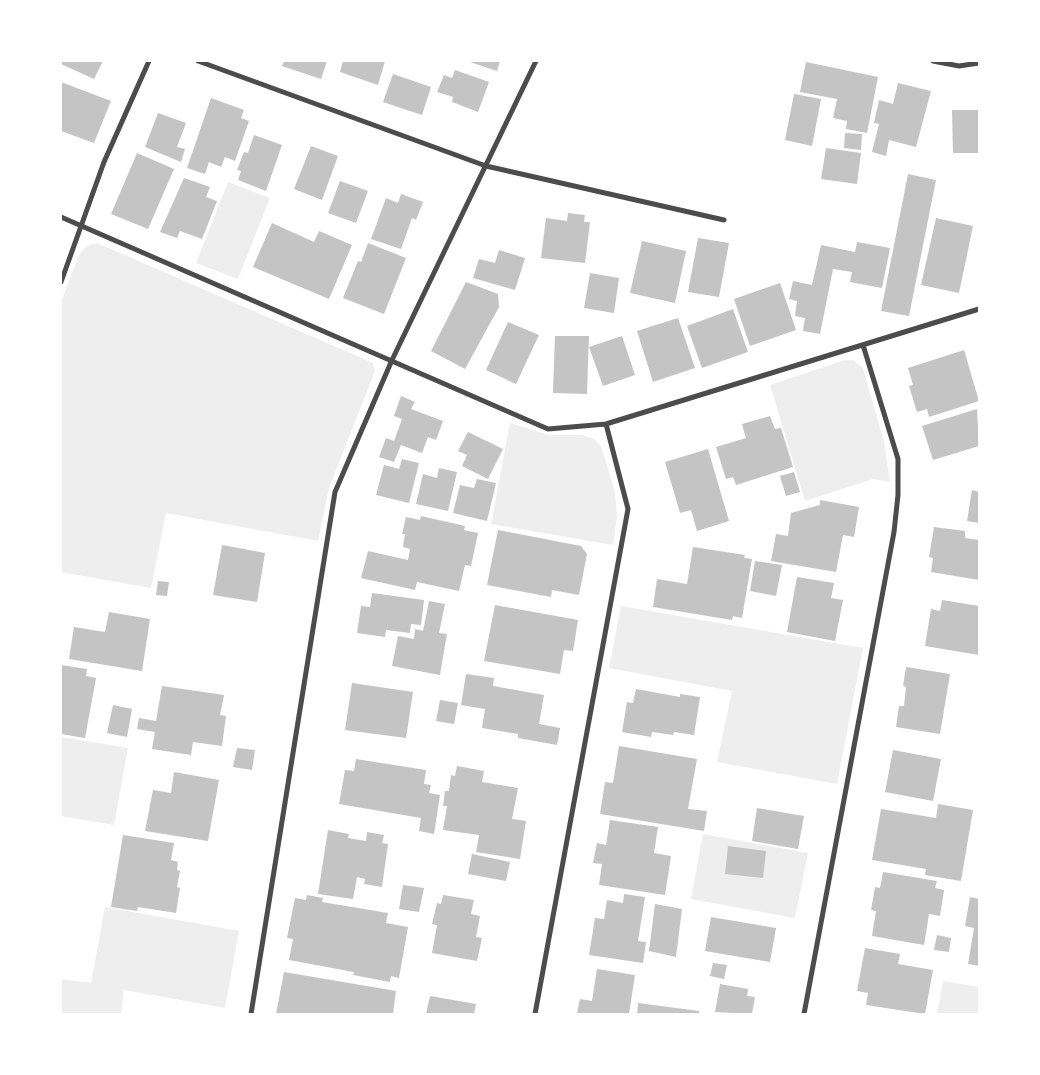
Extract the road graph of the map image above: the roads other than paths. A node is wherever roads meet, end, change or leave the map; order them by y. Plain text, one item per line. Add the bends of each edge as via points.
1 (149, 61) edge
2 (198, 61) edge
3 (536, 61) edge
4 (933, 61) edge
5 (979, 63) edge
6 (486, 166) junction
7 (61, 217) edge
8 (724, 220) dead end
9 (83, 226) junction
10 (61, 282) edge
11 (979, 310) edge
12 (863, 345) junction
13 (392, 360) junction
14 (606, 424) junction
15 (251, 1014) edge
16 (535, 1014) edge
17 (804, 1014) edge

1 - 9 street via 104,162
2 - 6 street
3 - 6 street
4 - 5 street via 960,66
6 - 8 street
6 - 13 street
7 - 9 street
9 - 10 street
9 - 13 street
11 - 12 street
12 - 14 street
12 - 17 street via 898,460 898,495
13 - 14 street via 548,428
13 - 15 street via 336,492
14 - 16 street via 628,509

